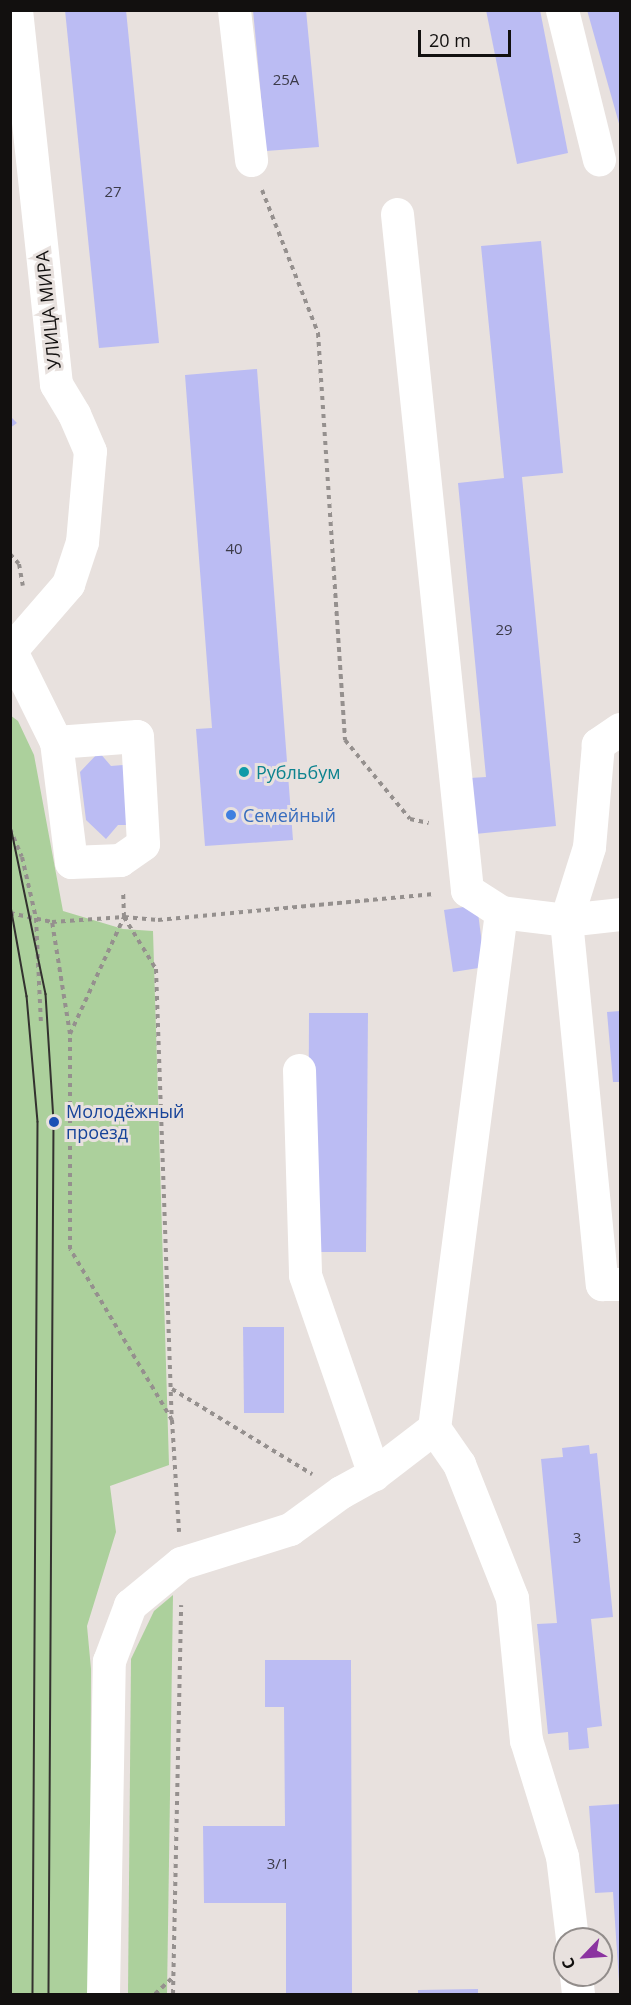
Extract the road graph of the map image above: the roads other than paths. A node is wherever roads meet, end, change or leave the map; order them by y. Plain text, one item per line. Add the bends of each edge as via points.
1 (16, 10) edge
2 (234, 10) edge
3 (562, 10) edge
4 (599, 159) dead end
5 (251, 160) road end
6 (397, 214) dead end
7 (11, 650) edge
8 (621, 729) edge
9 (56, 742) junction
10 (501, 912) junction
11 (621, 914) edge
12 (566, 920) junction
13 (299, 1070) dead end
14 (621, 1284) edge
15 (434, 1428) junction
16 (374, 1474) junction
17 (571, 1927) edge
18 (103, 1995) edge

1 - 7 street, УЛИЦА МИРА via 56,384 90,451 82,542 68,585
2 - 5 street
3 - 4 street
6 - 10 street via 467,890
7 - 9 street
8 - 12 street via 598,744 589,847
9 - 9 street via 137,736 143,844 120,860 71,862
10 - 12 street
10 - 15 street
11 - 12 street
12 - 14 street via 602,1284
13 - 16 street via 305,1275
15 - 16 street
15 - 17 street via 459,1464 512,1598 526,1740 562,1856
16 - 18 street via 341,1492 290,1529 181,1563 130,1605 109,1661

